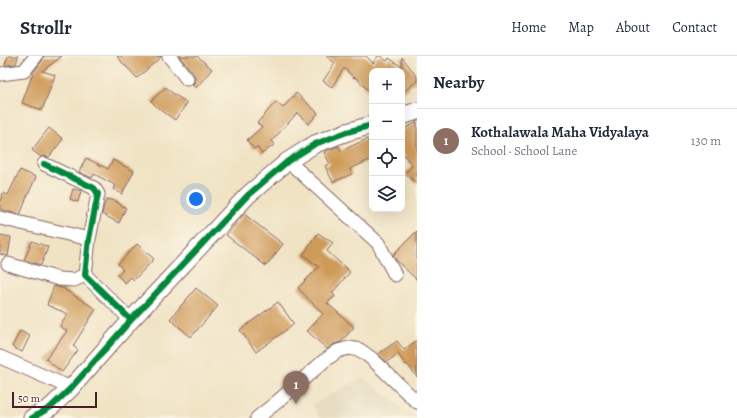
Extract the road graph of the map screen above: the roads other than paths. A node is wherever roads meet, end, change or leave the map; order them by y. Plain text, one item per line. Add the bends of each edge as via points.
1 (36, 56) edge
2 (170, 56) edge
3 (0, 74) edge
4 (187, 79) dead end
5 (417, 111) edge
6 (405, 115) edge
7 (369, 126) edge
8 (288, 161) junction
9 (44, 164) dead end
10 (0, 218) edge
11 (88, 239) junction
12 (8, 264) dead end
13 (85, 275) junction
14 (395, 275) dead end
15 (131, 320) junction
16 (0, 357) edge
17 (71, 388) junction
18 (417, 402) edge
19 (32, 418) edge
20 (256, 418) edge

1 - 3 street via 24,71
2 - 4 street
5 - 6 main road
7 - 8 main road via 315,144
8 - 14 street via 378,243
8 - 15 main road via 248,195
9 - 11 street via 94,188 98,194
10 - 11 street
11 - 13 street
12 - 13 street via 59,279 74,280
13 - 15 street
15 - 17 main road
16 - 17 street
17 - 19 main road via 51,407
18 - 20 street via 360,350 349,348 338,350

